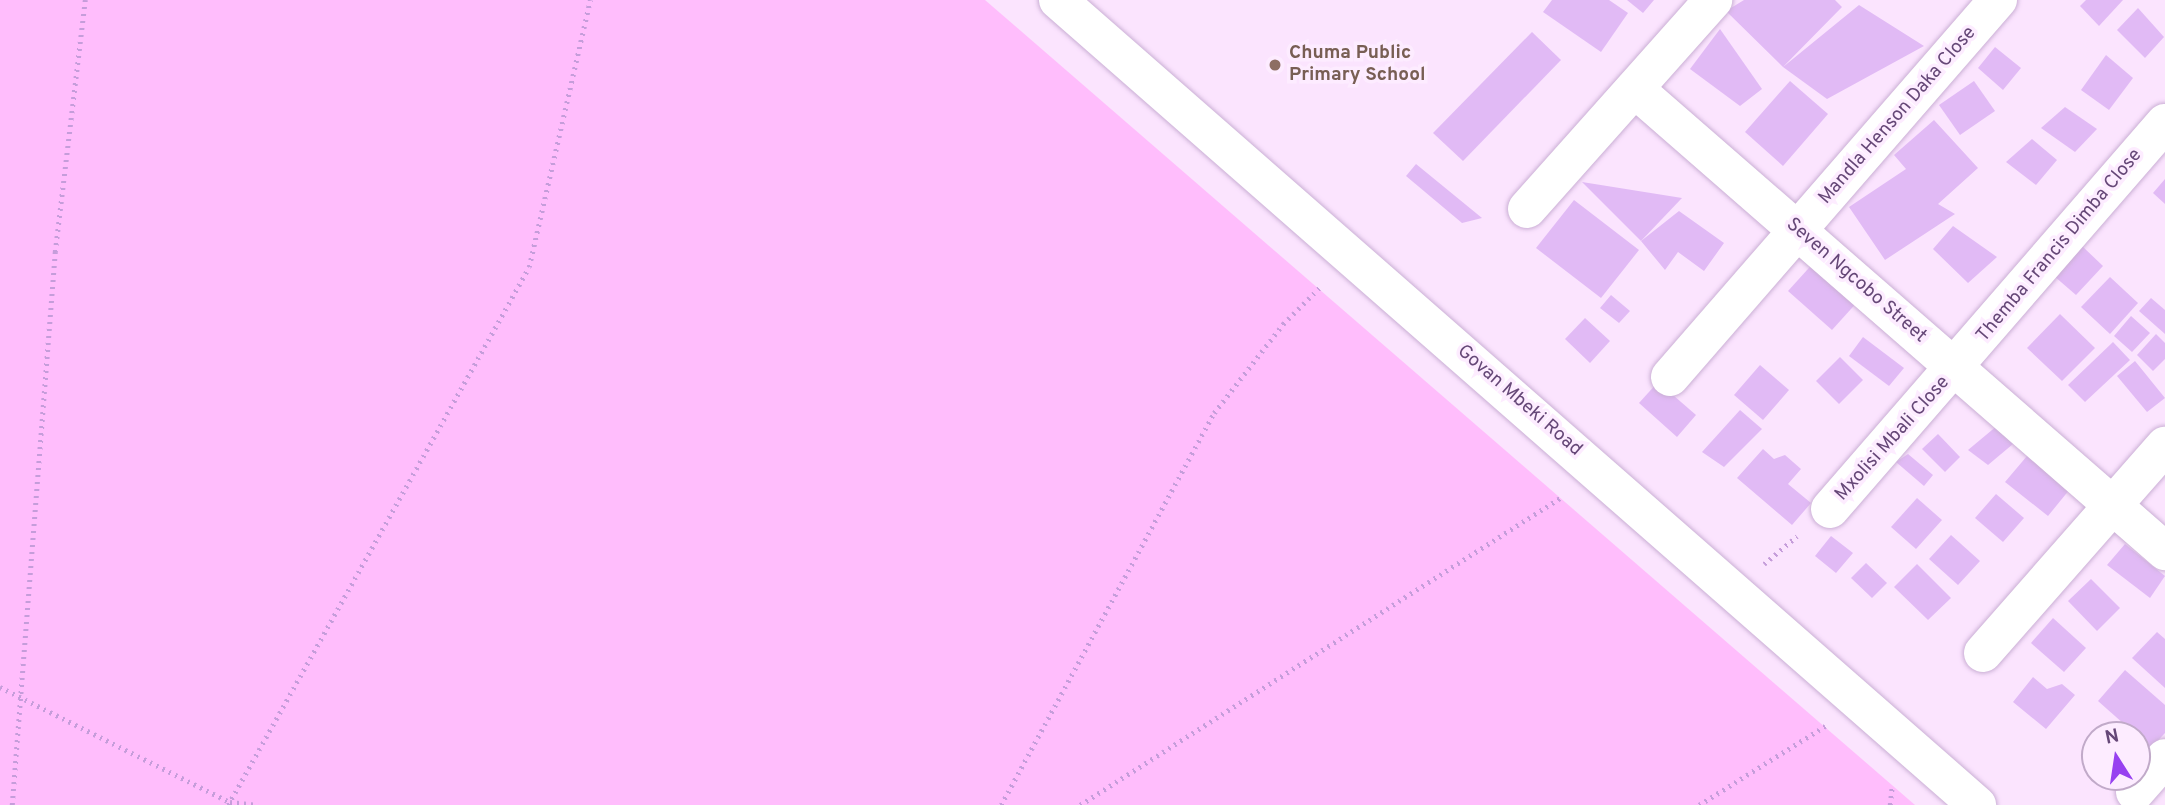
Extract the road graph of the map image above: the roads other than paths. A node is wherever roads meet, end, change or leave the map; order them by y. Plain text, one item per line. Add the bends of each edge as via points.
1 (1058, 0) edge
2 (1713, 0) edge
3 (1998, 0) edge
4 (1636, 90) junction
5 (2165, 123) edge
6 (1527, 209) dead end
7 (1798, 232) junction
8 (1956, 368) junction
9 (1670, 377) dead end
10 (2165, 446) edge
11 (2113, 506) junction
12 (1830, 509) road end
13 (2165, 551) edge
14 (1983, 653) dead end
15 (2165, 758) edge
16 (2134, 792) dead end
17 (1977, 805) edge

1 - 17 street, Govan Mbeki Road
2 - 4 street
3 - 7 street, Mandla Henson Daka Close
4 - 6 street
4 - 7 street, Seven Ngcobo Street
5 - 8 street, Themba Francis Dimba Close
7 - 8 street, Seven Ngcobo Street
7 - 9 street, Mandla Henson Daka Close
8 - 11 street, Seven Ngcobo Street
8 - 12 street, Mxolisi Mbali Close
10 - 11 street
11 - 13 street, Seven Ngcobo Street
11 - 14 street
15 - 16 street

